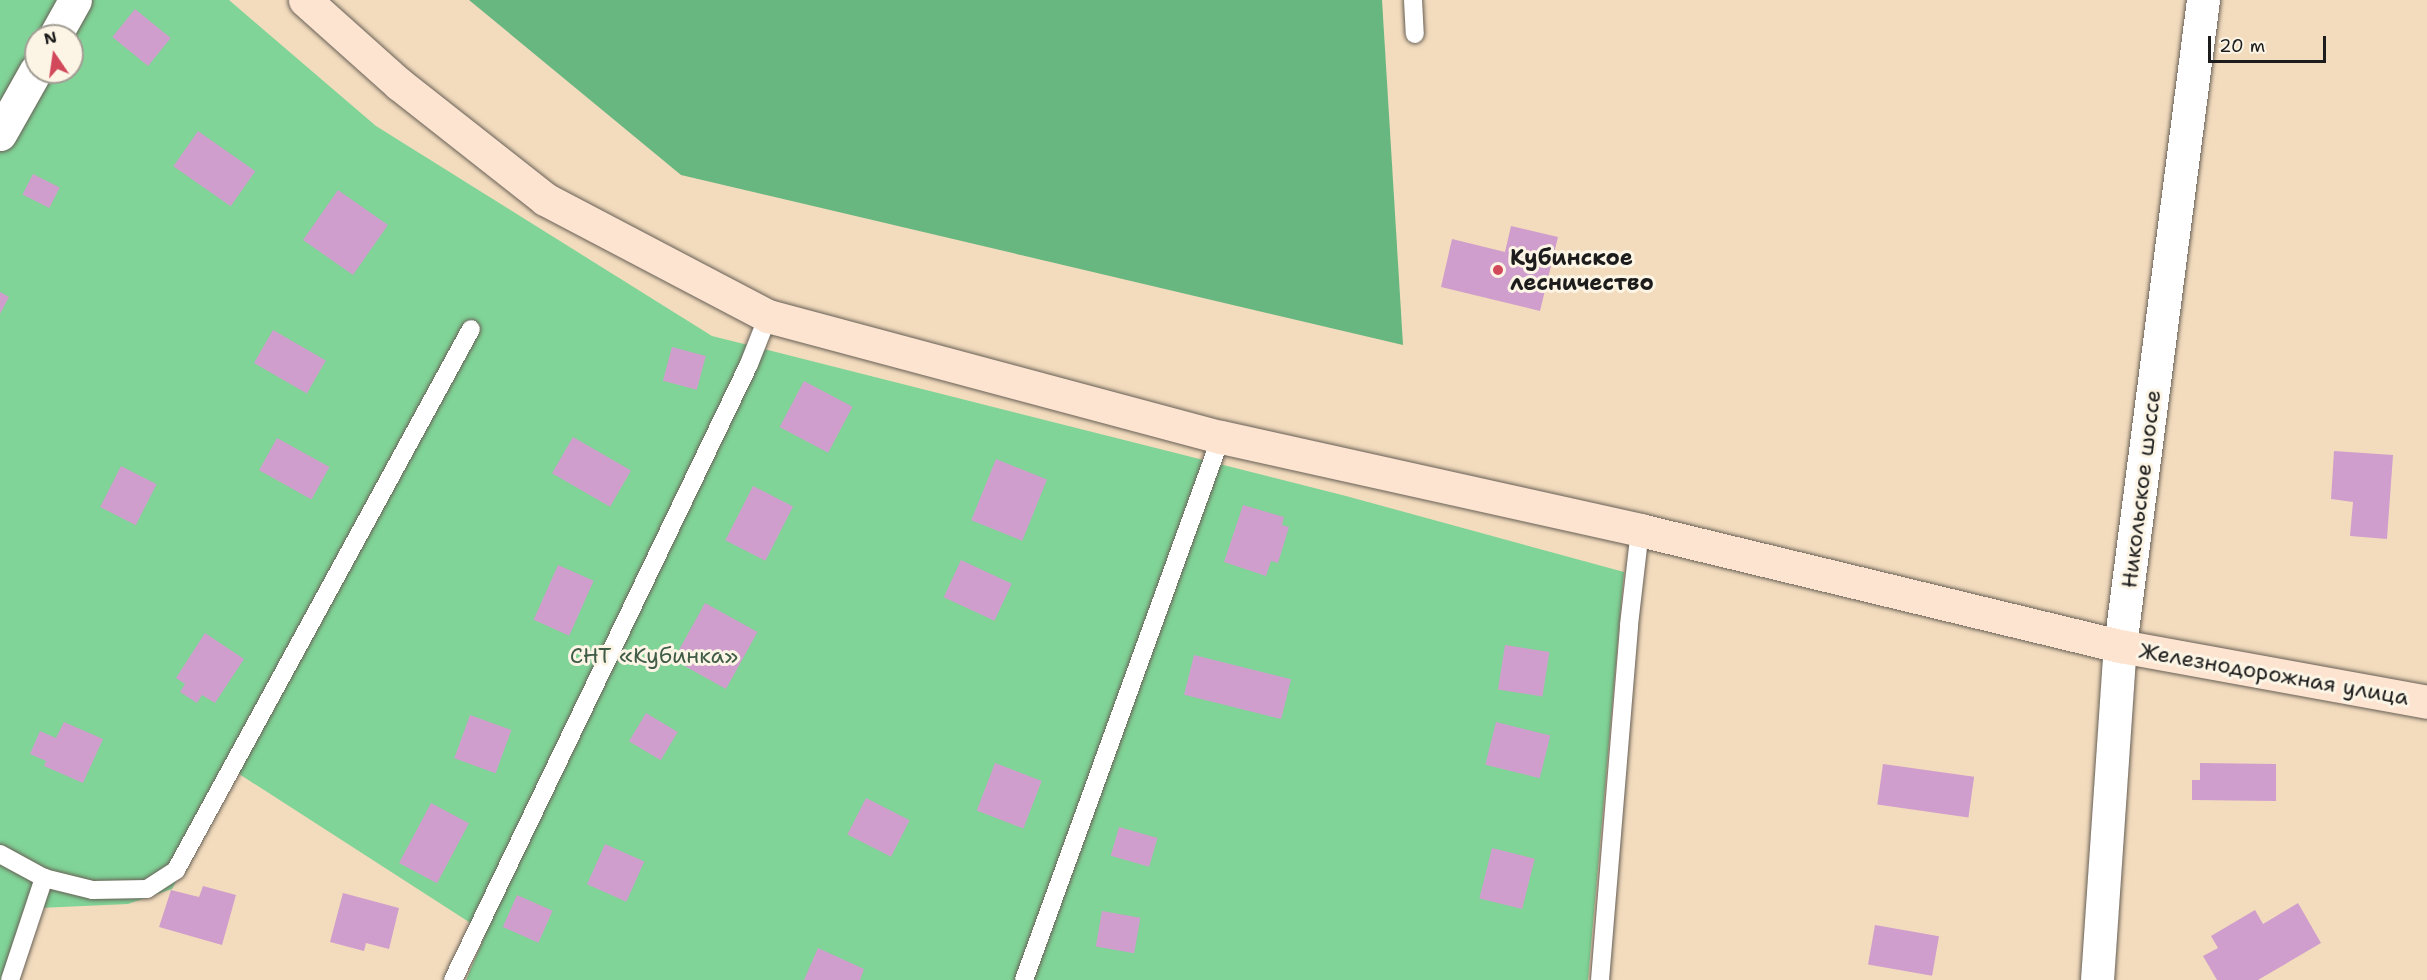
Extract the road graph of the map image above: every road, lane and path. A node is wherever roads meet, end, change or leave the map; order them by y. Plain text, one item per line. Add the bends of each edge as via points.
1 (75, 0) edge
2 (304, 0) edge
3 (1413, 0) edge
4 (2203, 0) edge
5 (62, 24) edge
6 (1415, 34) dead end
7 (28, 84) edge
8 (0, 134) edge
9 (768, 316) junction
10 (471, 330) dead end
11 (1221, 437) junction
12 (1640, 530) junction
13 (2120, 646) junction
14 (2427, 702) edge
15 (0, 854) edge
16 (44, 878) junction
17 (10, 980) edge
18 (453, 980) edge
19 (1023, 980) edge
20 (1600, 980) edge
21 (2097, 980) edge

1 - 5 street
2 - 9 street, Железнодорожная улица via 399,84 545,199
3 - 6 lane
4 - 13 street, Никольское шоссе
7 - 8 street
9 - 11 street, Железнодорожная улица
9 - 18 lane via 749,364
10 - 16 lane via 176,870 147,889 93,890
11 - 12 street, Железнодорожная улица
11 - 19 lane
12 - 13 street, Железнодорожная улица
12 - 20 lane
13 - 14 street, Железнодорожная улица
13 - 21 street, Никольское шоссе
15 - 16 lane
16 - 17 lane

